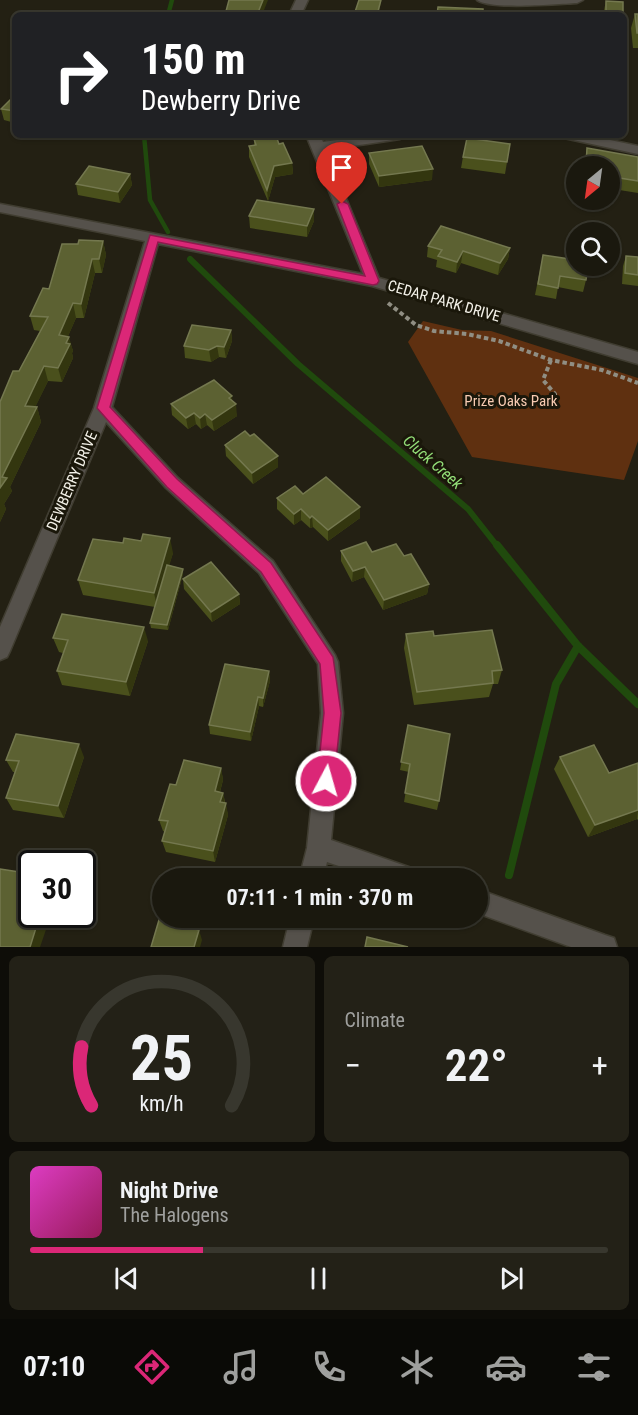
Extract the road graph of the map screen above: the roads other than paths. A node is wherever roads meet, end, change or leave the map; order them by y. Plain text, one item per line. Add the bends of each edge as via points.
1 (483, 0) edge
2 (577, 0) edge
3 (358, 138) edge
4 (583, 138) edge
5 (316, 141) edge
6 (638, 150) edge
7 (0, 208) edge
8 (153, 237) junction
9 (373, 281) junction
10 (638, 358) edge
11 (103, 408) junction
12 (0, 651) edge
13 (319, 848) junction
14 (314, 868) edge
15 (379, 868) edge
16 (488, 906) edge
17 (300, 928) edge
18 (295, 947) edge
19 (605, 947) edge

1 - 2 street
3 - 5 street
4 - 6 street
5 - 9 street
7 - 8 street, CEDAR PARK DRIVE
8 - 9 street, CEDAR PARK DRIVE
8 - 11 street, DEWBERRY DRIVE
9 - 10 street, CEDAR PARK DRIVE
11 - 12 street, DEWBERRY DRIVE
11 - 13 street via 172,483 266,567 328,662 333,713
13 - 14 street
13 - 15 street
16 - 19 street
17 - 18 street

